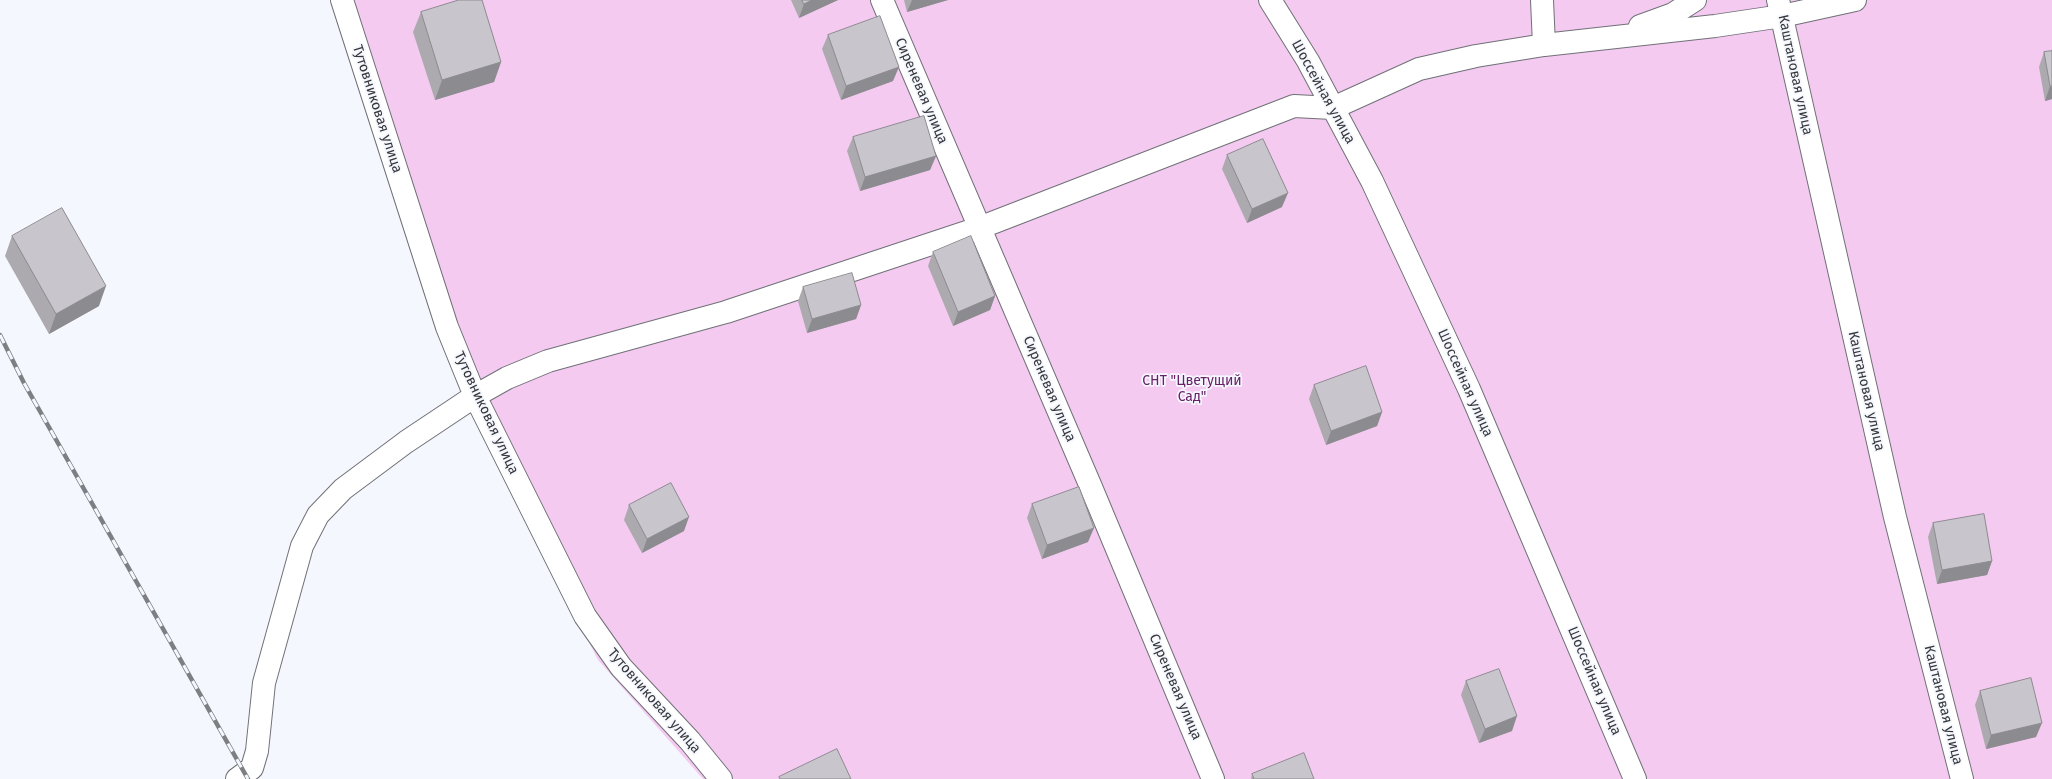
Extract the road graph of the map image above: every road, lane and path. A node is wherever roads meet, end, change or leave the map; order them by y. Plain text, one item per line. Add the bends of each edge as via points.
1 (342, 0) edge
2 (882, 0) edge
3 (1270, 0) edge
4 (1542, 0) edge
5 (1695, 0) edge
6 (1855, 0) edge
7 (1780, 8) edge
8 (1613, 36) junction
9 (1544, 45) junction
10 (1333, 108) junction
11 (979, 228) junction
12 (475, 396) junction
13 (237, 779) edge
14 (721, 779) edge
15 (1213, 779) edge
16 (1635, 779) edge
17 (1962, 779) edge

1 - 12 street, Тутовниковая улица via 447,327
2 - 11 street, Сиреневая улица
3 - 10 street, Шоссейная улица via 1308,61
4 - 9 street
5 - 8 street via 1673,14
6 - 7 street
7 - 8 street via 1715,26
7 - 17 street, Каштановая улица via 1895,517
8 - 9 street
9 - 10 street via 1476,56 1419,69
10 - 11 street via 1294,106
10 - 16 street, Шоссейная улица via 1372,182 1469,389
11 - 12 street via 726,312 548,361 507,378
11 - 15 street, Сиреневая улица
12 - 13 street via 406,442 343,489 318,514 302,546 271,656 264,683 257,751 252,768
12 - 14 street, Тутовниковая улица via 585,616 621,667 690,741

